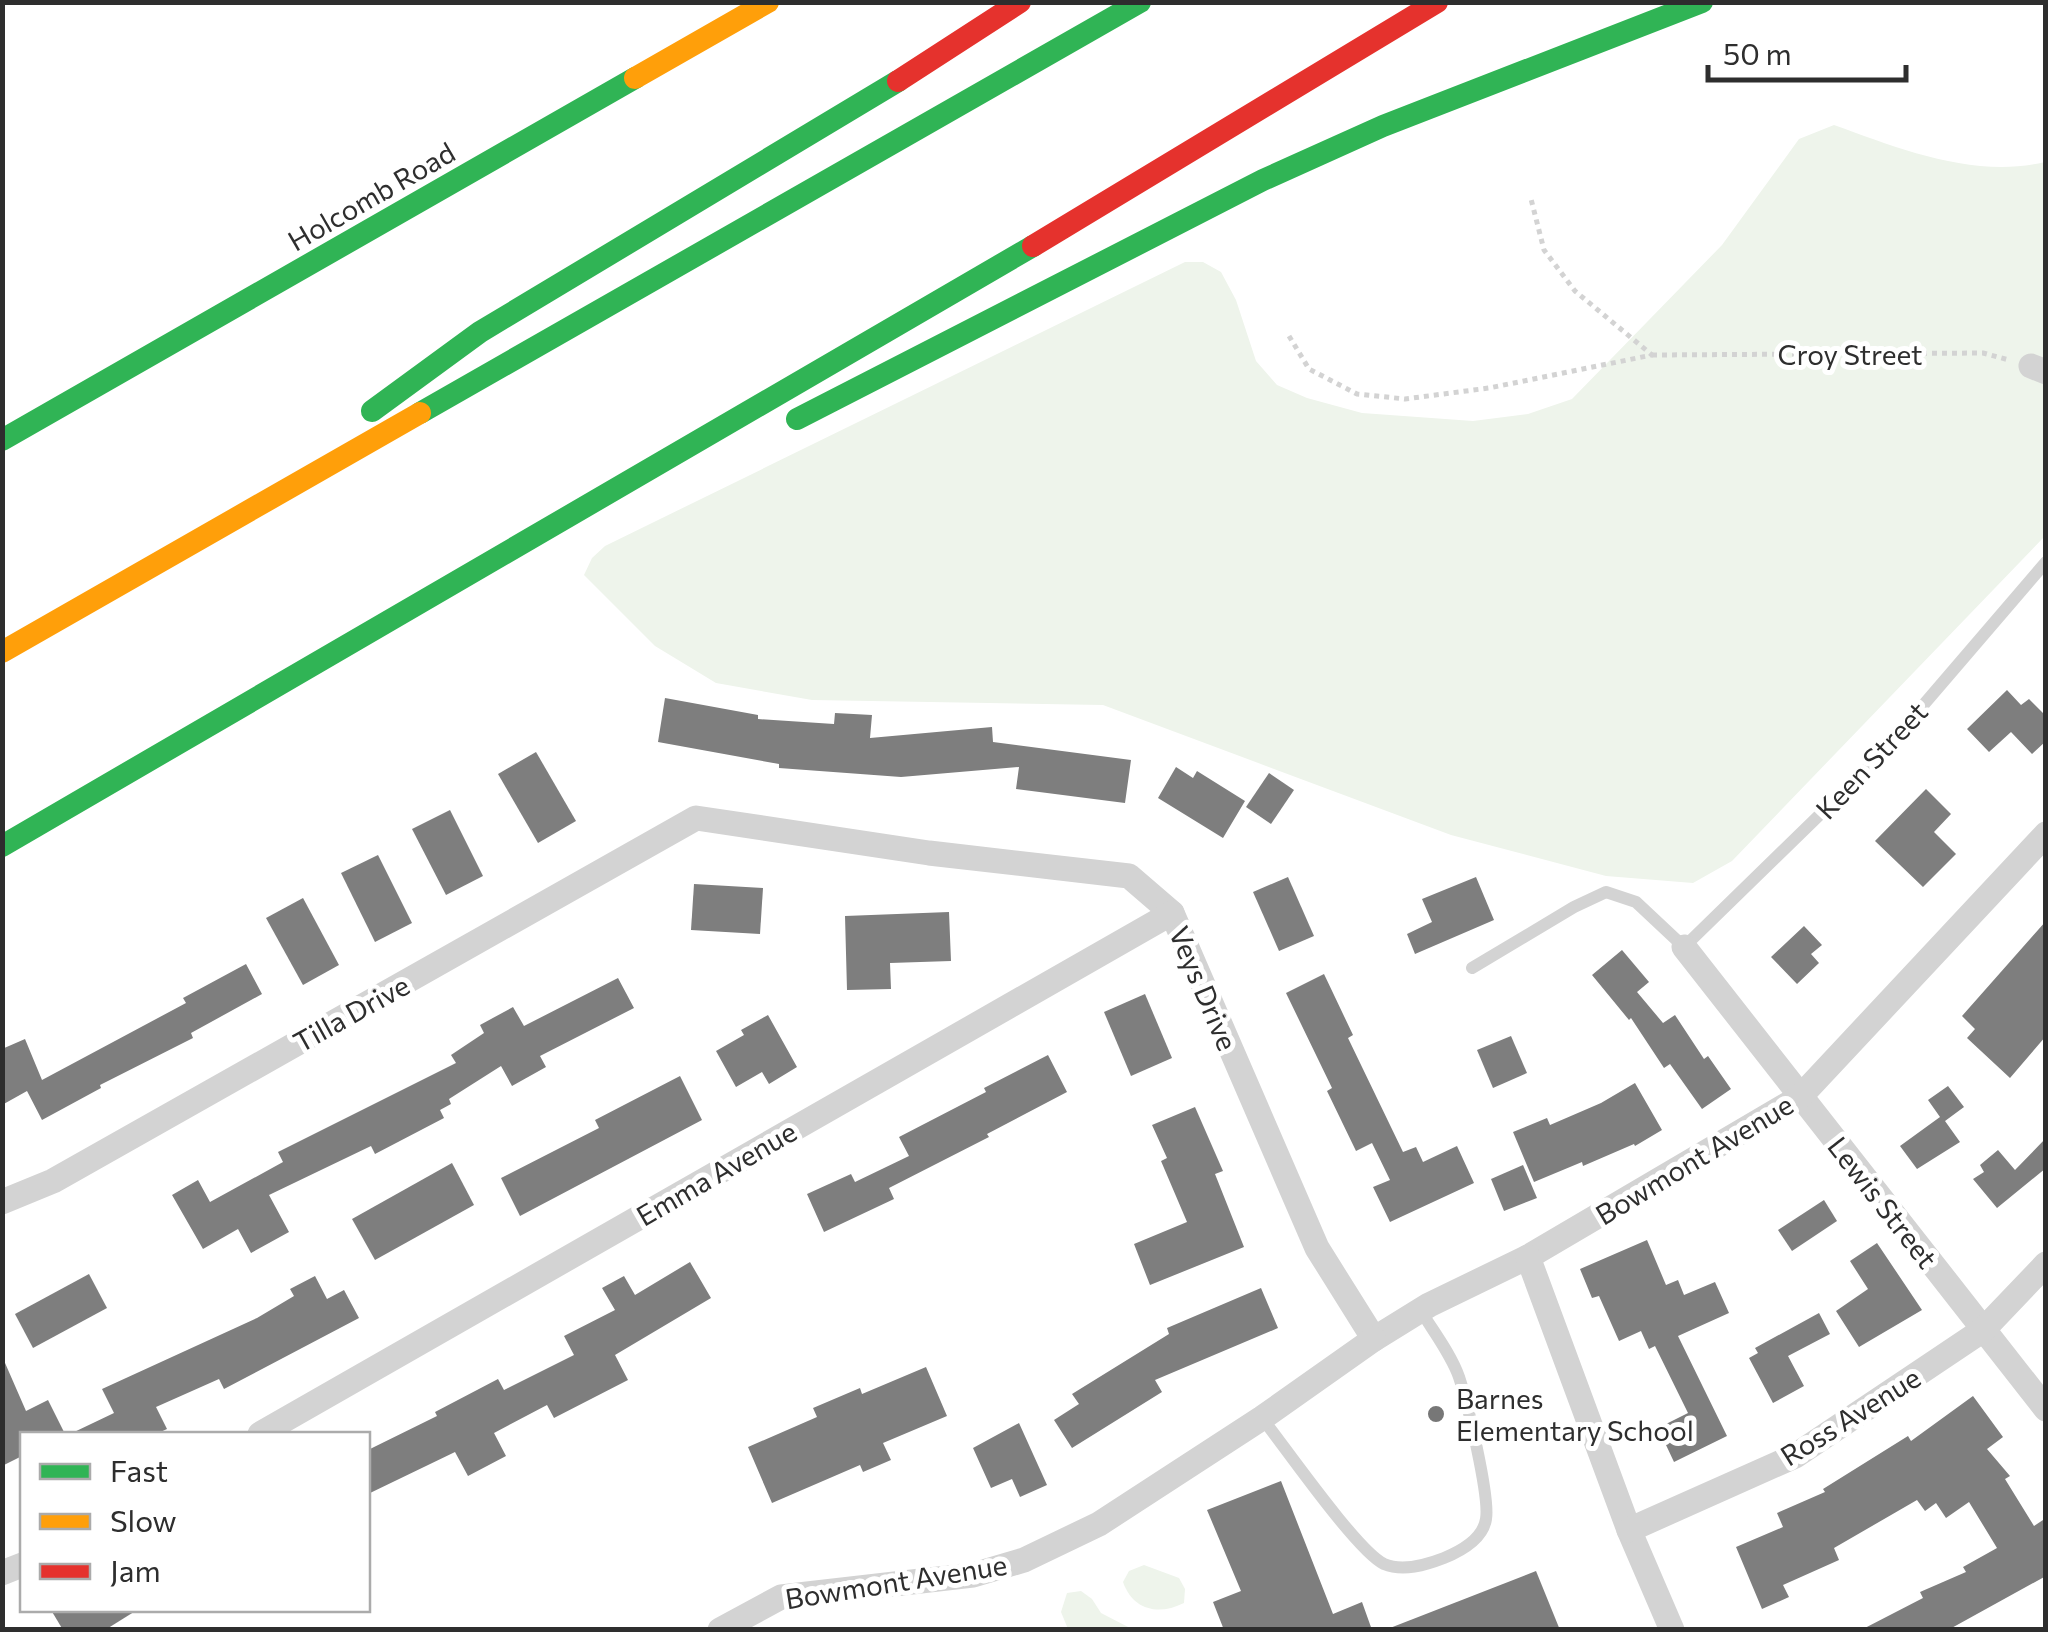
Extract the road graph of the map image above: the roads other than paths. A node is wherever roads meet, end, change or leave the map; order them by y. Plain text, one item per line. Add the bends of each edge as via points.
1 (768, 2) edge
2 (1020, 2) edge
3 (1140, 2) edge
4 (1437, 2) edge
5 (1702, 2) edge
6 (778, 428) dead end
7 (2, 440) edge
8 (692, 470) dead end
9 (181, 550) junction
10 (2046, 562) edge
11 (400, 616) junction
12 (2, 652) edge
13 (696, 818) joint
14 (2046, 834) edge
15 (2, 846) edge
16 (1172, 914) junction
17 (1684, 946) junction
18 (1472, 968) dead end
19 (1800, 1096) junction
20 (2, 1202) edge
21 (1528, 1257) junction
22 (2046, 1264) edge
23 (1425, 1308) junction
24 (1983, 1330) junction
25 (1374, 1339) junction
26 (2046, 1409) edge
27 (1262, 1418) junction
28 (264, 1432) edge
29 (1629, 1530) junction
30 (720, 1630) edge
31 (1672, 1630) edge

1 - 7 main road, Holcomb Road
2 - 9 main road via 480,332
3 - 9 main road
4 - 11 main road
5 - 6 main road via 1263,180
8 - 11 main road
9 - 12 main road
10 - 17 lane, Keen Street via 1877,760
11 - 15 main road
13 - 16 street, Veys Drive via 1129,876
13 - 20 street, Tilla Drive via 53,1181
14 - 19 street, Bowmont Avenue
16 - 25 street, Veys Drive via 1317,1248
16 - 28 street, Emma Avenue
17 - 18 lane via 1636,902 1606,892
17 - 19 street, Lewis Street
19 - 21 street, Bowmont Avenue
19 - 24 street, Lewis Street
21 - 23 street, Bowmont Avenue
21 - 29 street
22 - 24 street, Ross Avenue
23 - 25 street
23 - 27 lane via 1458,1375 1486,1501 1486,1521 1472,1544 1411,1568 1384,1564
24 - 26 street, Lewis Street
24 - 29 street, Ross Avenue via 1795,1456
25 - 27 street, Bowmont Avenue
27 - 30 street, Bowmont Avenue via 1099,1524 1024,1560 973,1575 781,1597
29 - 31 street

